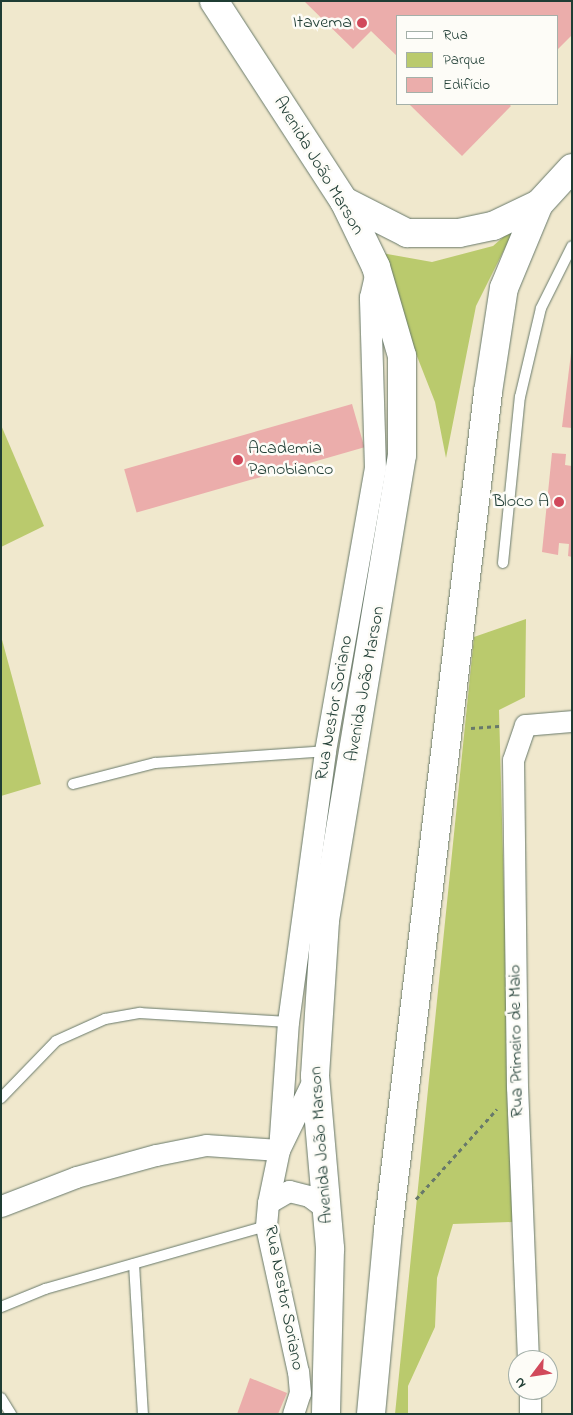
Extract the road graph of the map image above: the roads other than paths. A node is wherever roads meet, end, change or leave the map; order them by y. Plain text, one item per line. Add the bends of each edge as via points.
1 (214, 1) edge
2 (572, 168) edge
3 (344, 201) junction
4 (539, 204) junction
5 (572, 246) edge
6 (376, 267) junction
7 (503, 563) dead end
8 (572, 721) edge
9 (325, 751) junction
10 (74, 784) dead end
11 (288, 1022) junction
12 (315, 1076) junction
13 (1, 1098) edge
14 (278, 1150) junction
15 (268, 1202) junction
16 (1, 1206) edge
17 (326, 1209) junction
18 (266, 1226) junction
19 (134, 1264) junction
20 (1, 1307) edge
21 (528, 1350) edge
22 (1, 1398) edge
23 (530, 1400) edge
24 (11, 1414) edge
25 (143, 1414) edge
26 (293, 1414) edge
27 (326, 1414) edge
28 (371, 1414) edge
29 (530, 1414) edge

1 - 3 main road, Avenida João Marson
2 - 4 main road
3 - 4 main road via 384,225 434,236 493,226
3 - 6 main road, Avenida João Marson
4 - 28 main road via 504,288 488,392 388,1230
5 - 7 lane via 541,308 520,397
6 - 9 street, Rua Nestor Soriano via 370,297 375,468
6 - 12 main road, Avenida João Marson via 402,356 402,455 325,921
8 - 21 street, Rua Primeiro de Maio via 525,725 513,760 518,1087
9 - 10 lane via 155,763
9 - 11 street, Rua Nestor Soriano
11 - 13 lane via 140,1013 105,1019 56,1042
11 - 14 street, Rua Nestor Soriano
12 - 14 street
12 - 17 main road, Avenida João Marson
14 - 15 street, Rua Nestor Soriano
14 - 16 street via 206,1146 156,1155 76,1177
15 - 17 street via 289,1191 309,1196
15 - 18 street, Rua Nestor Soriano
17 - 27 main road, Avenida João Marson
18 - 19 lane
18 - 26 street, Rua Nestor Soriano via 300,1393
19 - 20 lane via 16,1298
19 - 25 lane
22 - 24 lane
23 - 29 street

